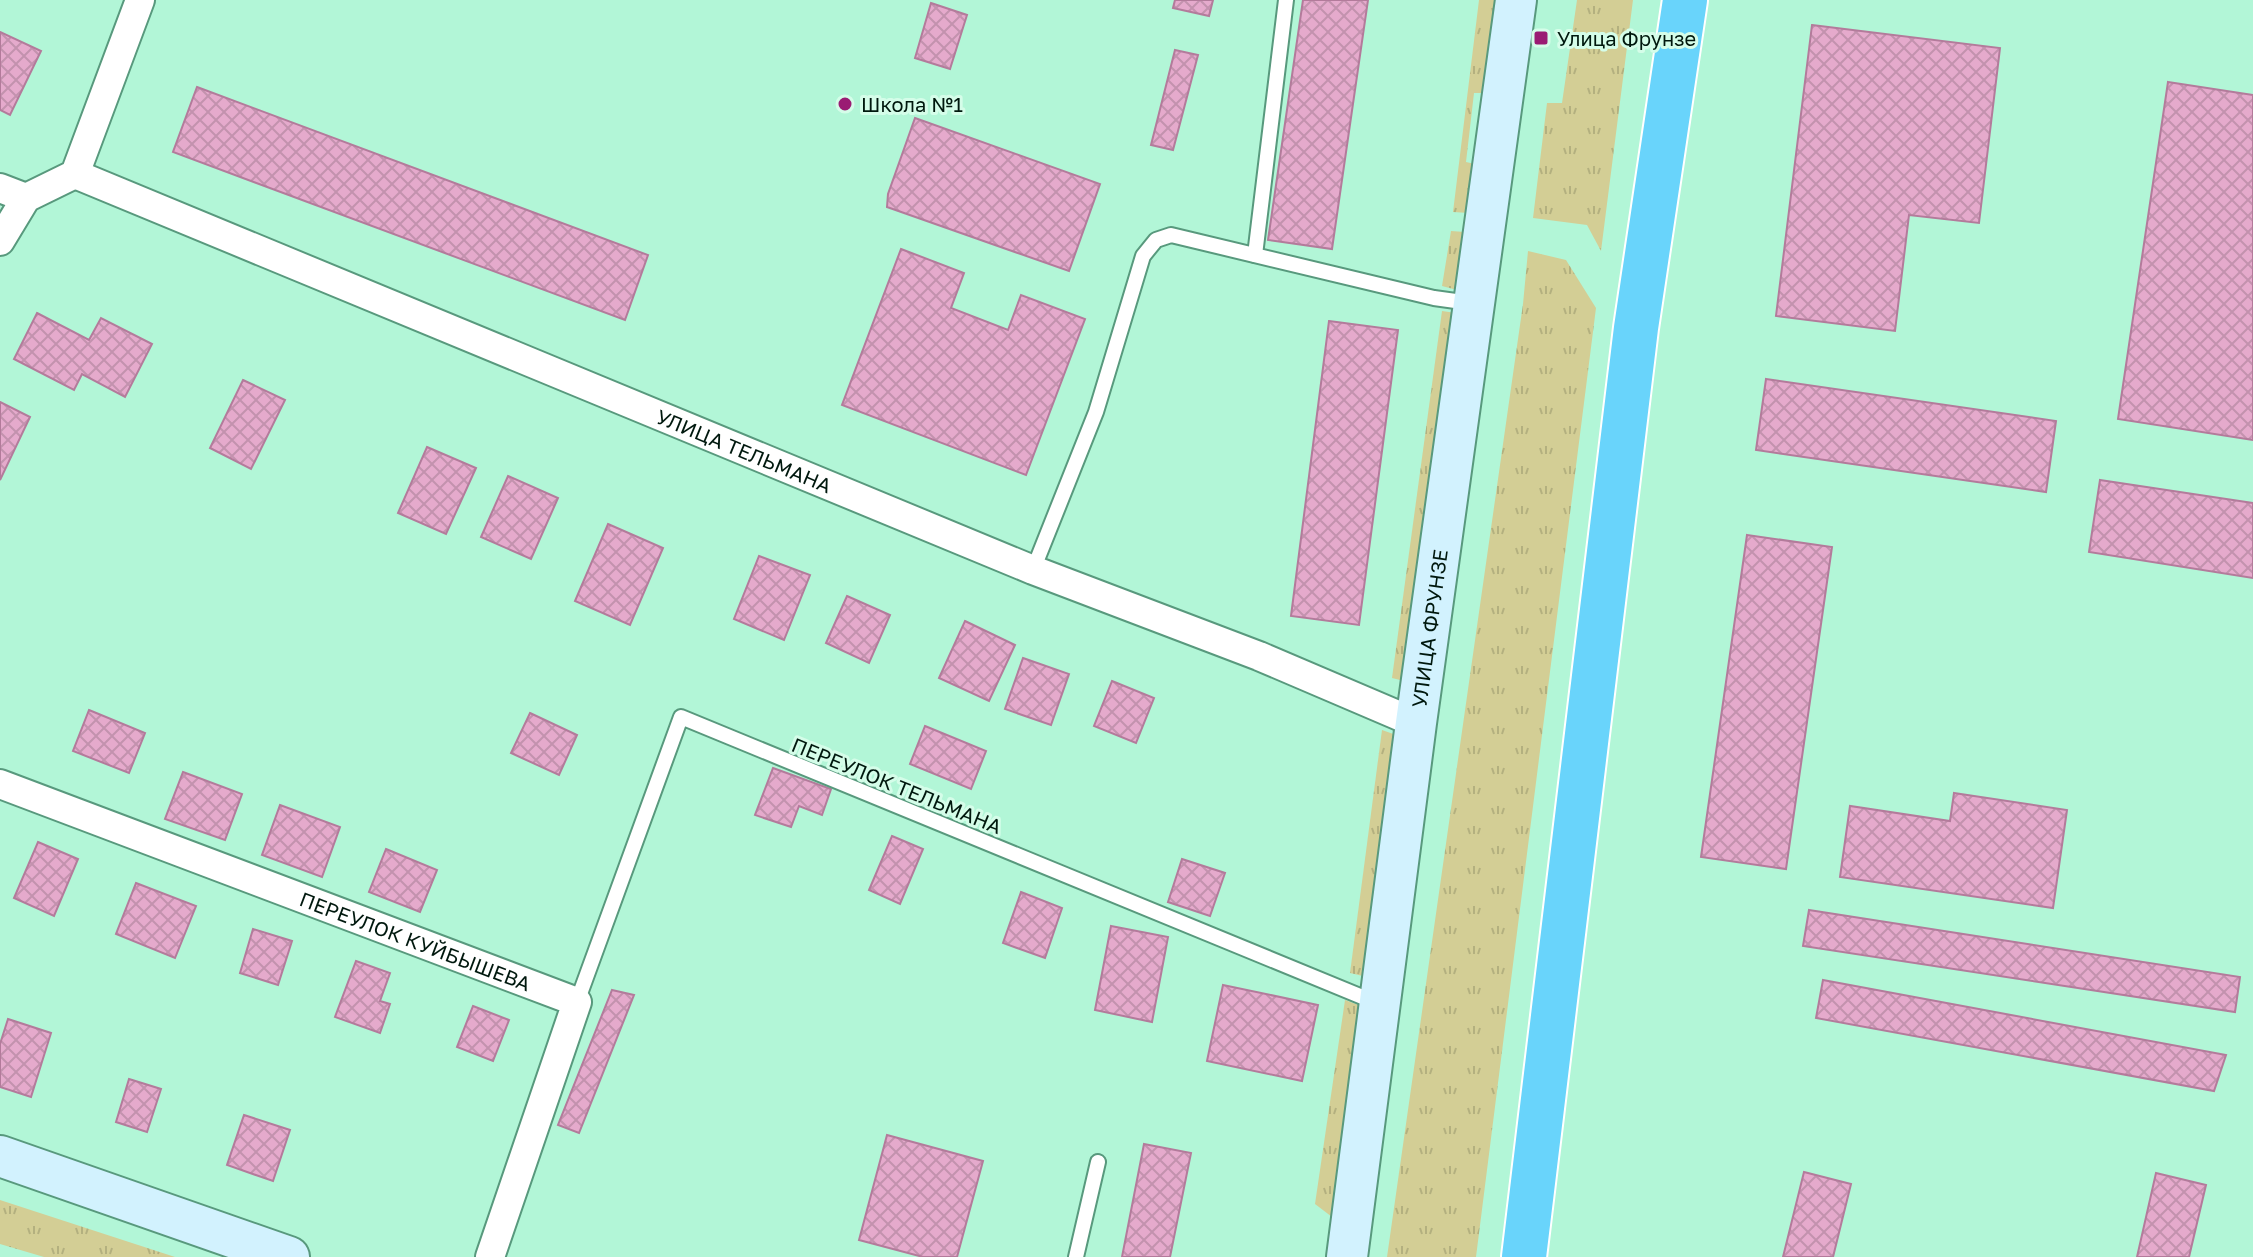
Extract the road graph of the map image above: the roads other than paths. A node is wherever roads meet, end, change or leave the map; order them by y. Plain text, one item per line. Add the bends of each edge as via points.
1 (140, 0) edge
2 (1286, 0) edge
3 (1516, 0) edge
4 (1685, 0) edge
5 (75, 174) junction
6 (13, 193) edge
7 (0, 241) edge
8 (1255, 255) junction
9 (1476, 304) junction
10 (1033, 570) junction
11 (1416, 723) junction
12 (0, 784) edge
13 (577, 1002) junction
14 (1378, 1004) junction
15 (0, 1156) edge
16 (1098, 1162) dead end
17 (289, 1257) edge
18 (490, 1257) edge
19 (1076, 1257) edge
20 (1347, 1257) edge
21 (1524, 1257) edge

1 - 5 street
2 - 8 lane
3 - 9 main road, УЛИЦА ФРУНЗЕ
4 - 21 highway via 1636,328
5 - 6 street
5 - 10 street, УЛИЦА ТЕЛЬМАНА
6 - 7 street
8 - 9 lane
8 - 10 lane via 1171,235 1156,240 1143,256 1096,412
9 - 11 main road, УЛИЦА ФРУНЗЕ
10 - 11 street, УЛИЦА ТЕЛЬМАНА
11 - 14 main road, УЛИЦА ФРУНЗЕ
12 - 13 street, ПЕРЕУЛОК КУЙБЫШЕВА
13 - 14 lane, ПЕРЕУЛОК ТЕЛЬМАНА via 681,717
13 - 18 street
14 - 20 main road, УЛИЦА ФРУНЗЕ
15 - 17 main road
16 - 19 lane

